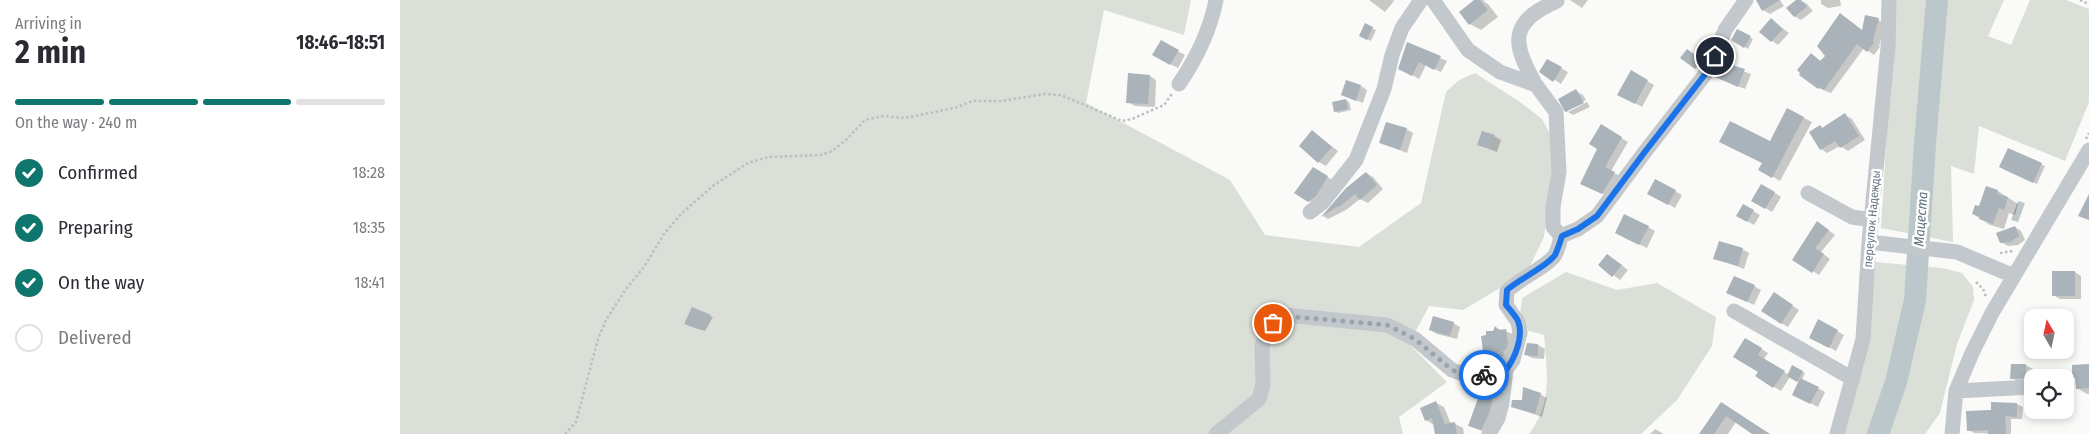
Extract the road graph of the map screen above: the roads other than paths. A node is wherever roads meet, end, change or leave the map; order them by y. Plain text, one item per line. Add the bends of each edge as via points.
1 (1216, 0) edge
2 (1420, 0) edge
3 (1433, 0) edge
4 (1746, 0) edge
5 (1889, 0) edge
6 (1557, 1) edge
7 (1179, 84) road end
8 (1536, 85) junction
9 (2089, 150) edge
10 (1808, 193) dead end
11 (1310, 212) dead end
12 (1872, 220) junction
13 (1562, 236) junction
14 (1869, 242) junction
15 (2014, 276) junction
16 (1734, 311) dead end
17 (1506, 370) junction
18 (1852, 379) junction
19 (2024, 387) edge
20 (1956, 391) junction
21 (1216, 434) edge
22 (1489, 434) edge
23 (1837, 434) edge
24 (1952, 434) edge

1 - 7 street via 1195,61
2 - 11 street via 1402,28 1384,89 1356,160 1322,203
3 - 8 street via 1468,50 1500,72
4 - 13 street via 1725,30 1710,68 1597,216
5 - 12 street, переулок Надежды via 1888,47
6 - 8 street via 1537,9 1521,28 1518,41 1524,63
8 - 13 street via 1556,112 1559,172 1552,218 1553,227
9 - 15 street
10 - 12 street via 1852,217
12 - 14 street, переулок Надежды
13 - 17 street via 1550,261 1507,290 1506,305 1518,322 1520,333 1513,360
14 - 15 street via 1957,252
14 - 18 street, переулок Надежды via 1863,339
15 - 20 street via 1976,345
16 - 18 street
17 - 21 street via 1468,376 1452,370 1415,339 1387,325 1285,316 1273,323 1262,345 1263,384 1259,399
17 - 22 street via 1502,403
18 - 23 street, переулок Надежды
19 - 20 street
20 - 24 street

